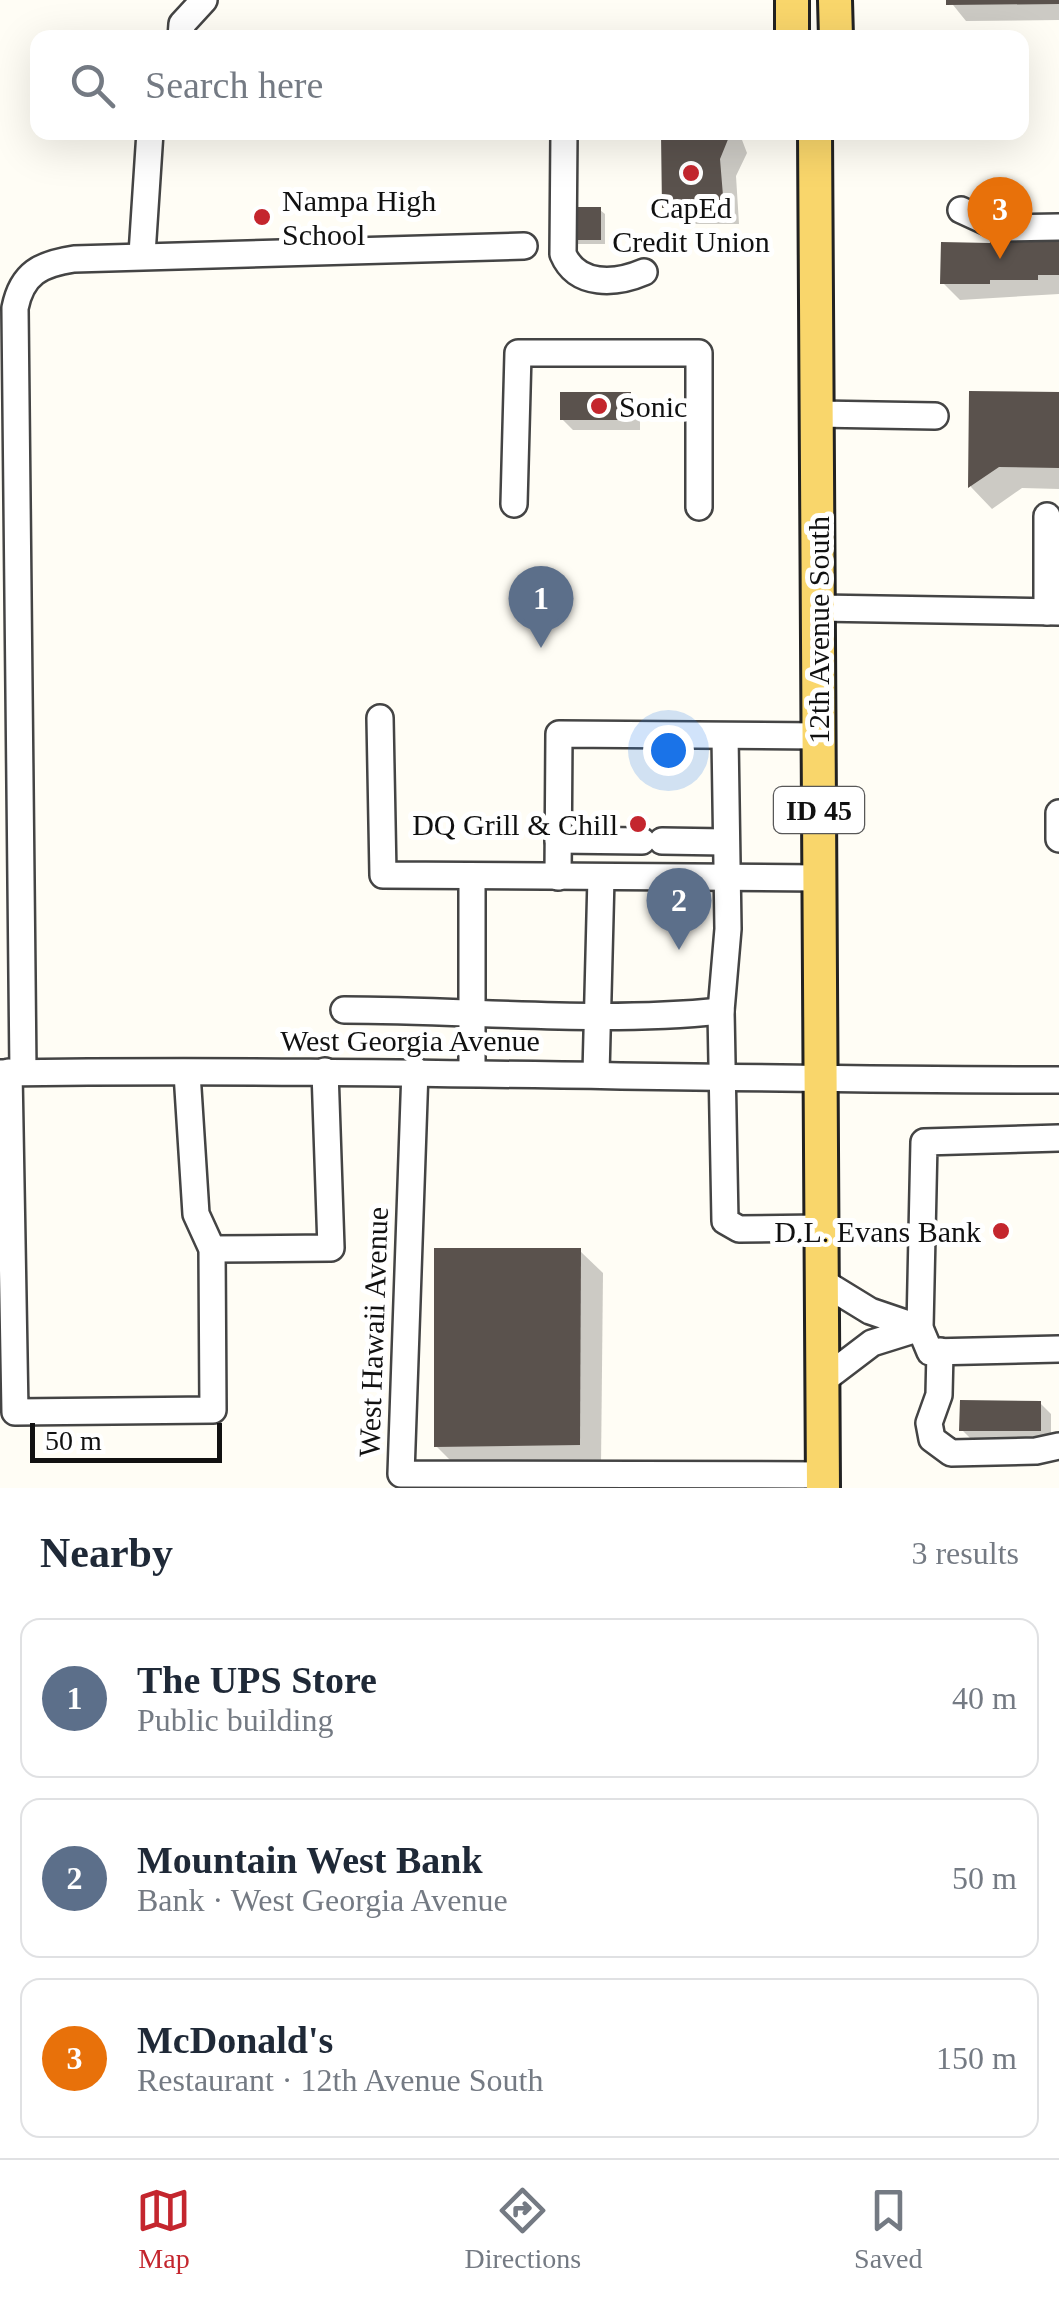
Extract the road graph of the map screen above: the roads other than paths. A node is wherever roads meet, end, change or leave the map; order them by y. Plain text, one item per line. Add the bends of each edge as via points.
1 (204, 0) edge
2 (792, 0) edge
3 (835, 0) edge
4 (182, 30) edge
5 (792, 30) edge
6 (836, 30) edge
7 (149, 140) edge
8 (564, 140) edge
9 (815, 140) edge
10 (961, 210) dead end
11 (1059, 227) edge
12 (524, 246) dead end
13 (142, 254) junction
14 (644, 272) dead end
15 (817, 414) junction
16 (935, 416) dead end
17 (514, 504) dead end
18 (699, 507) dead end
19 (1046, 516) dead end
20 (818, 608) junction
21 (1053, 612) edge
22 (380, 718) dead end
23 (725, 736) junction
24 (819, 736) junction
25 (1059, 813) edge
26 (1059, 839) edge
27 (558, 840) junction
28 (725, 842) junction
29 (472, 876) junction
30 (558, 877) junction
31 (600, 877) junction
32 (726, 878) junction
33 (819, 878) junction
34 (344, 1010) dead end
35 (472, 1010) junction
36 (721, 1011) junction
37 (600, 1016) junction
38 (415, 1070) junction
39 (325, 1071) junction
40 (472, 1071) junction
41 (11, 1072) edge
42 (187, 1073) junction
43 (596, 1074) junction
44 (725, 1078) junction
45 (820, 1080) junction
46 (1059, 1080) edge
47 (1059, 1138) edge
48 (820, 1228) junction
49 (212, 1249) junction
50 (821, 1281) junction
51 (920, 1328) junction
52 (1059, 1350) edge
53 (940, 1351) junction
54 (822, 1381) junction
55 (1059, 1446) edge
56 (614, 1481) edge
57 (823, 1482) edge

1 - 4 street
2 - 5 main road
3 - 6 main road
7 - 13 street
8 - 14 street via 568,267 602,280 625,281
9 - 15 main road, 12th Avenue South / ID 45
10 - 11 street via 1000,228
12 - 13 street
13 - 41 street via 46,263 28,276 15,308
15 - 16 street
15 - 20 main road, 12th Avenue South / ID 45
17 - 18 street via 518,352 681,353 699,354
19 - 21 street
20 - 21 street
20 - 24 main road, 12th Avenue South / ID 45
22 - 29 street via 383,876
23 - 24 street
23 - 27 street via 559,734
23 - 28 street
24 - 33 main road, 12th Avenue South / ID 45
25 - 26 street
27 - 28 street
27 - 30 street
28 - 32 street
29 - 30 street
29 - 35 street
30 - 31 street
31 - 32 street
31 - 37 street
32 - 33 street
32 - 36 street
33 - 45 main road, 12th Avenue South / ID 45
34 - 35 street
35 - 37 street via 528,1018
35 - 40 street
36 - 37 street
36 - 44 street
37 - 43 street
38 - 39 street, West Georgia Avenue
38 - 40 street, West Georgia Avenue
38 - 56 street, West Hawaii Avenue via 400,1474
39 - 42 street, West Georgia Avenue
39 - 49 street via 332,1248
40 - 43 street, West Georgia Avenue
41 - 42 street, West Georgia Avenue
41 - 49 street via 15,1412 214,1410
42 - 49 street via 196,1214
43 - 44 street, West Georgia Avenue
44 - 45 street, West Georgia Avenue
44 - 48 street via 725,1221 738,1229
45 - 46 street, West Georgia Avenue
45 - 48 main road, 12th Avenue South / ID 45
47 - 51 street via 924,1142
48 - 50 main road, 12th Avenue South / ID 45
50 - 51 street via 870,1311
50 - 54 main road, 12th Avenue South / ID 45
51 - 53 street via 930,1352
51 - 54 street via 872,1343
52 - 53 street
53 - 55 street via 932,1439 951,1453
54 - 57 main road, 12th Avenue South / ID 45
56 - 57 street, West Hawaii Avenue

